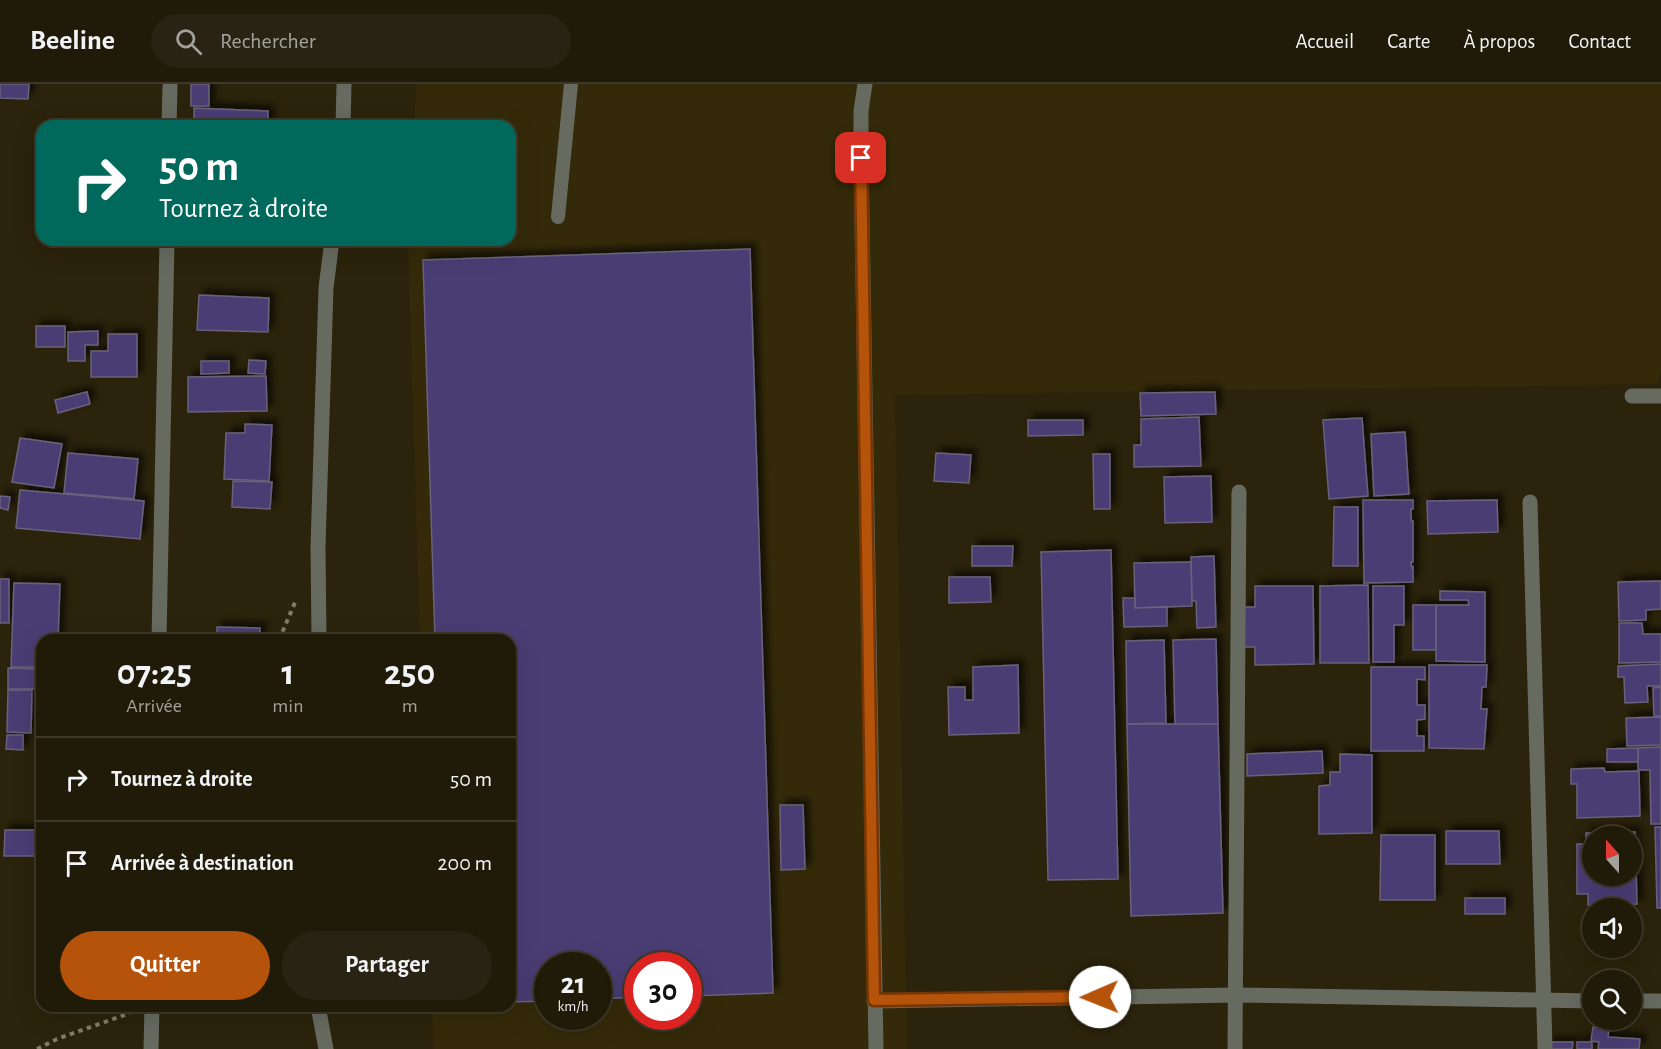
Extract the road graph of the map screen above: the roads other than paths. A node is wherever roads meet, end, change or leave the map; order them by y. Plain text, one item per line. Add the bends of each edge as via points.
1 (344, 84) edge
2 (571, 84) edge
3 (865, 84) edge
4 (170, 86) dead end
5 (170, 120) edge
6 (343, 120) edge
7 (558, 218) dead end
8 (167, 246) edge
9 (331, 246) edge
10 (1632, 396) dead end
11 (1661, 396) edge
12 (1239, 492) dead end
13 (1530, 502) dead end
14 (159, 634) edge
15 (319, 634) edge
16 (1236, 995) junction
17 (874, 1000) junction
18 (1661, 1000) edge
19 (1582, 1001) edge
20 (1642, 1001) edge
21 (1543, 1002) junction
22 (146, 1012) edge
23 (319, 1012) edge
24 (151, 1049) edge
25 (326, 1049) edge
26 (876, 1049) edge
27 (1235, 1049) edge
28 (1545, 1049) edge

1 - 6 street
2 - 7 lane
3 - 17 street via 861,158
4 - 5 street
8 - 14 street
9 - 15 street via 326,288
10 - 11 street
12 - 16 street
13 - 21 street
16 - 17 street
16 - 21 street
16 - 27 street
17 - 26 street
18 - 20 street
19 - 21 street
21 - 28 street
22 - 24 street
23 - 25 street

